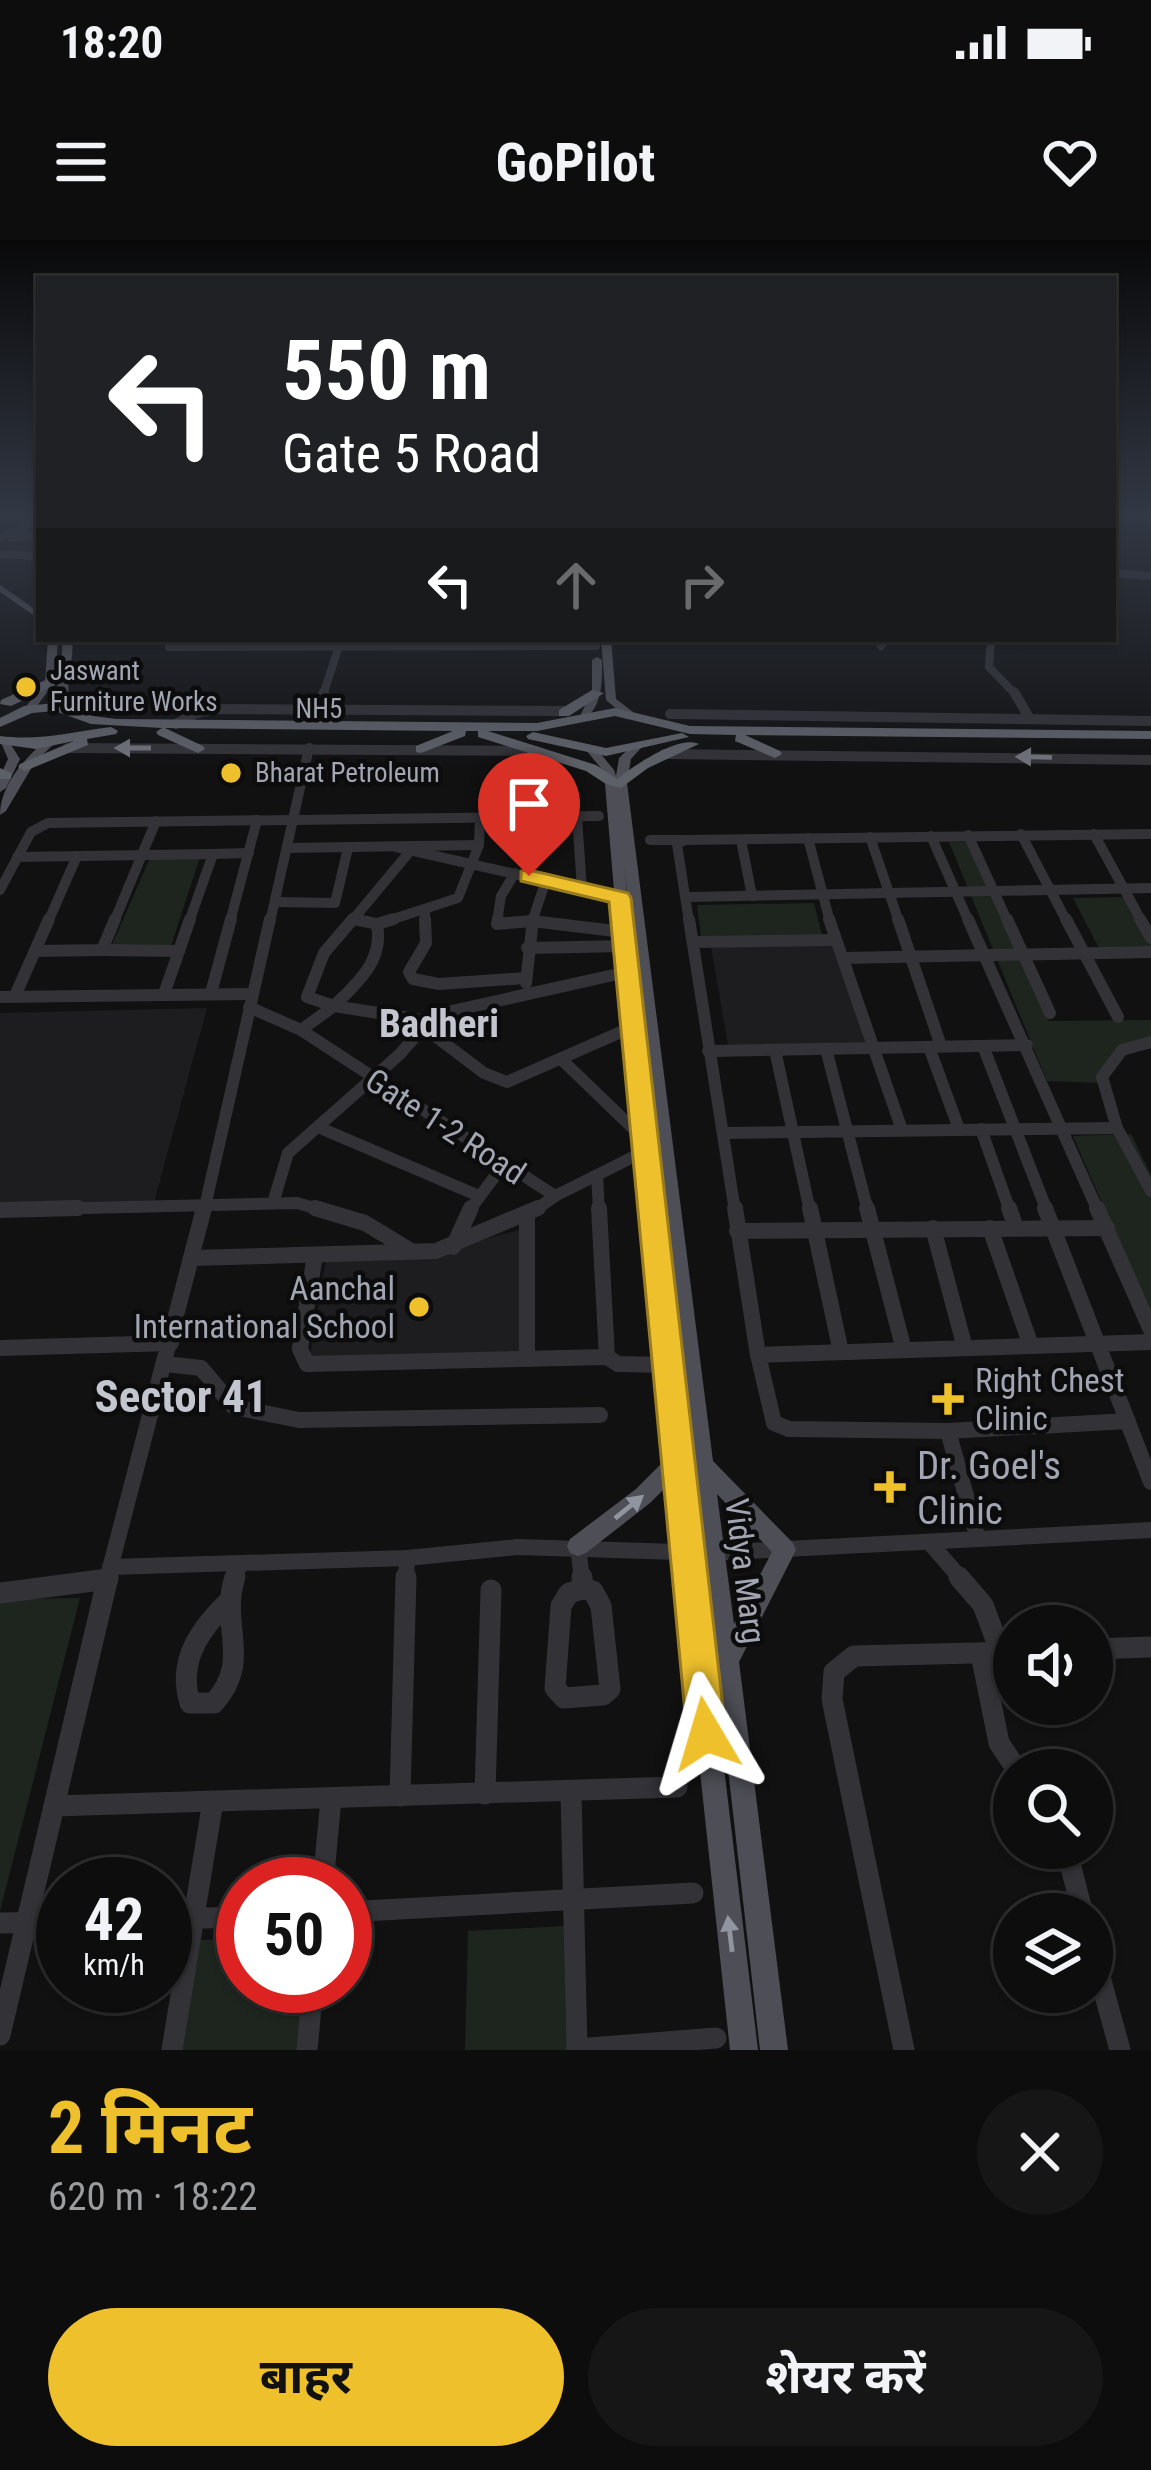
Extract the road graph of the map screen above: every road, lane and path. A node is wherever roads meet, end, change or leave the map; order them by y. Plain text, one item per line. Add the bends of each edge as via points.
1 (53, 642) edge
2 (68, 642) edge
3 (470, 642) edge
4 (600, 642) edge
5 (992, 642) edge
6 (341, 643) edge
7 (169, 647) dead end
8 (50, 682) junction
9 (603, 694) junction
10 (29, 709) junction
11 (318, 709) junction
12 (457, 710) junction
13 (73, 712) junction
14 (576, 715) junction
15 (670, 715) junction
16 (2, 716) edge
17 (770, 716) junction
18 (635, 717) junction
19 (1030, 719) junction
20 (1151, 721) edge
21 (170, 728) junction
22 (481, 730) junction
23 (728, 733) junction
24 (460, 734) junction
25 (2, 741) edge
26 (60, 742) junction
27 (641, 744) junction
28 (309, 748) junction
29 (198, 749) junction
30 (421, 749) junction
31 (592, 750) junction
32 (541, 751) junction
33 (1150, 753) edge
34 (664, 754) junction
35 (775, 754) junction
36 (26, 767) joint
37 (2, 779) edge
38 (616, 782) junction
39 (0, 811) edge
40 (598, 816) dead end
41 (577, 817) junction
42 (480, 818) junction
43 (526, 818) junction
44 (257, 820) junction
45 (295, 820) junction
46 (156, 821) junction
47 (388, 821) junction
48 (1021, 834) junction
49 (1094, 834) junction
50 (1151, 834) edge
51 (968, 835) junction
52 (931, 836) junction
53 (808, 838) junction
54 (869, 838) junction
55 (650, 840) dead end
56 (681, 840) junction
57 (742, 840) junction
58 (479, 845) junction
59 (391, 847) junction
60 (287, 848) junction
61 (348, 848) junction
62 (411, 850) junction
63 (248, 853) junction
64 (213, 854) junction
65 (76, 856) junction
66 (140, 856) junction
67 (17, 857) junction
68 (473, 863) junction
69 (522, 874) junction
70 (546, 880) junction
71 (1123, 888) junction
72 (1151, 888) edge
73 (582, 889) junction
74 (0, 890) edge
75 (1050, 890) junction
76 (994, 891) junction
77 (957, 892) junction
78 (824, 893) junction
79 (888, 893) junction
80 (752, 896) junction
81 (688, 897) junction
82 (620, 898) junction
83 (276, 902) junction
84 (425, 911) junction
85 (352, 919) junction
86 (532, 920) junction
87 (377, 924) junction
88 (1151, 938) edge
89 (624, 939) junction
90 (836, 940) junction
91 (696, 942) junction
92 (527, 948) junction
93 (35, 950) junction
94 (102, 950) junction
95 (179, 951) junction
96 (1151, 952) edge
97 (986, 954) junction
98 (907, 955) junction
99 (1023, 955) junction
100 (1085, 955) junction
101 (843, 958) junction
102 (628, 972) junction
103 (525, 978) junction
104 (211, 993) junction
105 (164, 994) junction
106 (527, 994) junction
107 (15, 996) junction
108 (0, 997) edge
109 (250, 1000) junction
110 (334, 1006) junction
111 (1050, 1013) dead end
112 (1118, 1017) dead end
113 (425, 1024) junction
114 (630, 1028) junction
115 (301, 1030) junction
116 (1151, 1042) edge
117 (1027, 1045) junction
118 (983, 1046) junction
119 (935, 1047) junction
120 (872, 1048) junction
121 (826, 1049) junction
122 (775, 1050) junction
123 (708, 1051) junction
124 (561, 1059) junction
125 (372, 1079) junction
126 (318, 1127) junction
127 (1063, 1127) junction
128 (1014, 1128) junction
129 (1117, 1128) junction
130 (959, 1129) junction
131 (981, 1129) junction
132 (902, 1130) junction
133 (844, 1131) junction
134 (724, 1133) junction
135 (793, 1133) junction
136 (645, 1145) junction
137 (504, 1164) junction
138 (596, 1175) junction
139 (1151, 1191) edge
140 (479, 1196) junction
141 (555, 1196) junction
142 (273, 1203) junction
143 (205, 1204) junction
144 (0, 1210) edge
145 (526, 1216) junction
146 (933, 1228) junction
147 (990, 1228) junction
148 (1016, 1228) junction
149 (1055, 1228) junction
150 (1107, 1228) junction
151 (872, 1230) junction
152 (814, 1231) junction
153 (737, 1232) junction
154 (452, 1247) junction
155 (413, 1252) junction
156 (315, 1256) junction
157 (193, 1258) junction
158 (1151, 1330) edge
159 (1151, 1342) edge
160 (171, 1343) junction
161 (1098, 1344) junction
162 (1030, 1346) junction
163 (0, 1348) edge
164 (964, 1348) junction
165 (904, 1350) junction
166 (841, 1352) junction
167 (758, 1354) junction
168 (607, 1357) junction
169 (527, 1359) junction
170 (165, 1364) junction
171 (667, 1366) junction
172 (600, 1414) dead end
173 (1128, 1421) junction
174 (948, 1431) junction
175 (688, 1461) junction
176 (1151, 1483) edge
177 (1151, 1531) edge
178 (978, 1539) junction
179 (930, 1543) junction
180 (578, 1546) junction
181 (785, 1550) junction
182 (698, 1553) junction
183 (407, 1558) junction
184 (240, 1563) junction
185 (109, 1573) junction
186 (583, 1589) junction
187 (490, 1590) dead end
188 (0, 1593) edge
189 (229, 1601) junction
190 (993, 1627) edge
191 (1151, 1647) edge
192 (1113, 1648) edge
193 (993, 1653) edge
194 (724, 1665) junction
195 (677, 1786) dead end
196 (571, 1792) junction
197 (485, 1794) junction
198 (400, 1796) junction
199 (331, 1798) junction
200 (213, 1801) junction
201 (54, 1805) junction
202 (326, 1857) edge
203 (693, 1893) dead end
204 (576, 1901) junction
205 (372, 1911) edge
206 (216, 1918) edge
207 (194, 1919) junction
208 (29, 1922) junction
209 (36, 1922) edge
210 (0, 1923) edge
211 (310, 2013) edge
212 (1110, 2013) edge
213 (0, 2035) edge
214 (716, 2038) dead end
215 (172, 2050) edge
216 (307, 2050) edge
217 (577, 2050) edge
218 (744, 2050) edge
219 (774, 2050) edge
220 (904, 2050) edge
221 (1120, 2050) edge

1 - 8 main road
2 - 13 main road via 62,692
3 - 6 street
4 - 9 main road
5 - 19 street via 989,667
6 - 7 street
6 - 11 street
8 - 10 main road
8 - 16 highway
9 - 14 highway
9 - 15 highway
9 - 18 main road
10 - 13 highway, NH5
10 - 16 highway, NH5
11 - 12 street
11 - 21 street via 206,710
12 - 14 street
12 - 22 highway
13 - 21 highway, NH5
13 - 26 highway via 80,722
14 - 18 highway, NH5
14 - 22 highway, NH5
15 - 17 street
15 - 23 highway
17 - 19 street
17 - 23 highway
18 - 23 highway, NH5
18 - 27 highway via 649,728
19 - 20 street
21 - 22 highway, NH5
21 - 24 highway, NH5 / NH5
21 - 26 highway, NH5 / NH5
21 - 29 highway
22 - 24 highway, NH5 / NH5
22 - 31 highway, NH5 / NH5
22 - 32 highway
23 - 27 highway, NH5
23 - 33 highway, NH5
23 - 34 highway
23 - 35 highway
24 - 30 highway
25 - 26 highway
25 - 37 main road via 14,759
29 -> 26 street
26 - 36 highway
27 - 31 highway, NH5
27 - 38 main road, Vidya Marg
28 - 29 street
28 - 30 street
28 - 45 street
30 - 32 street
31 - 38 main road, Vidya Marg
32 - 38 highway
33 -> 35 street
34 - 35 street
34 - 38 highway
36 - 39 main road
38 - 82 main road, Vidya Marg
38 - 175 main road, Vidya Marg
40 - 41 street
41 - 43 street
41 - 73 street
42 - 43 street
42 - 47 street
42 - 58 street
43 - 69 street
44 - 45 street
44 - 46 street
44 - 63 street
45 - 47 street
45 - 60 street
46 - 66 street
46 - 67 street via 44,824
47 - 59 street
48 - 49 street
48 - 51 street
48 - 75 street
49 - 50 street
49 - 71 street
51 - 52 street
51 - 76 street
52 - 54 street
52 - 77 street
53 - 54 street
53 - 57 street
53 - 78 street
54 - 79 street
55 - 56 street
56 - 57 street
56 - 81 street
57 - 80 street
58 - 59 street
58 - 68 street
59 - 61 street
59 - 62 street
60 - 61 street
60 - 83 street
61 - 83 street via 335,903
62 - 68 street
62 - 85 street
63 - 64 street
63 - 104 street
64 - 66 street
64 - 95 street
65 - 66 street
65 - 67 street
65 - 93 street
66 - 94 street
67 - 74 street
68 - 69 street
68 - 84 street via 458,898
69 - 70 street
69 - 86 street via 501,896 495,923
70 - 73 street
70 - 86 street
71 - 72 street
71 - 75 street
71 - 88 street
73 - 82 street
75 - 76 street
75 - 100 street
76 - 77 street
76 - 99 street
77 - 79 street
77 - 97 street
78 - 79 street
78 - 80 street
78 - 90 street
79 - 98 street
80 - 81 street
81 - 91 street
82 - 89 main road, Vidya Marg
83 - 109 street
84 - 87 street
84 - 103 street via 428,937 411,967 413,980
85 - 87 street
85 - 110 street via 306,991
86 - 89 street
86 - 92 street
87 - 110 street via 378,958
89 - 92 street
89 - 102 main road, Vidya Marg
90 - 91 street
90 - 101 street
91 - 123 street
92 - 103 street
93 - 94 street
93 - 107 street
94 - 95 street
95 - 105 street
96 - 100 street
97 - 98 street
97 - 99 street
97 - 117 street
98 - 101 street
98 - 119 street
99 - 100 street
99 - 111 street
100 - 112 street
101 - 120 street
102 - 106 street
102 - 114 main road, Vidya Marg
103 - 106 street
104 - 105 street
104 - 109 street
105 - 107 street
106 - 113 street via 443,1012
107 - 108 street
109 - 115 street, Gate 1-2 Road
109 - 143 street
110 - 113 street
110 - 115 street
113 - 124 street via 507,1082
113 - 125 street
114 - 124 street
114 - 136 main road, Vidya Marg
115 - 125 street, Gate 1-2 Road
116 - 129 street via 1122,1050 1103,1070
117 - 118 street
117 - 127 street
118 - 119 street
118 - 128 street
119 - 120 street
119 - 130 street
120 - 121 street
120 - 132 street
121 - 122 street
121 - 133 street
122 - 123 street
122 - 135 street
123 - 134 street
124 - 136 street
125 - 126 street
125 - 137 street, Gate 1-2 Road
126 - 140 street
126 - 142 street via 284,1160
127 - 128 street
127 - 129 street
127 - 150 street
128 - 131 street
128 - 149 street
129 - 139 street
130 - 131 street
130 - 132 street
131 - 148 street
132 - 133 street
133 - 135 street
133 - 151 street
134 - 135 street
134 - 153 street
135 - 152 street
136 - 138 street, Gate 1-2 Road
136 - 171 main road, Vidya Marg
137 - 140 street
137 - 141 street, Gate 1-2 Road
138 - 141 street, Gate 1-2 Road
138 - 168 street
140 - 154 street
141 - 145 street
142 - 143 street
142 - 155 street via 365,1223
143 - 144 street
143 - 157 street
145 - 154 street
145 - 169 street
146 - 147 street
146 - 151 street
146 - 164 street
147 - 148 street
147 - 162 street
148 - 149 street
149 - 150 street
149 - 161 street
150 - 158 street
151 - 152 street
151 - 165 street
152 - 153 street
152 - 166 street
153 - 167 street
154 - 155 street
155 - 156 street
156 - 157 street
156 - 169 street via 300,1349 307,1364
157 - 160 street
159 - 161 street
160 - 163 street
160 - 170 street
161 - 162 street
161 - 173 street
162 - 164 street
164 - 165 street
165 - 166 street
166 - 167 street
167 - 174 street via 770,1414 781,1427
168 - 169 street
168 - 171 street
170 - 172 street via 201,1368 234,1407 299,1420
170 - 185 street
171 - 175 main road, Vidya Marg
173 - 174 street
173 - 176 street
174 - 178 street
180 -> 175 main road
175 - 181 main road
175 - 182 main road, Vidya Marg
177 - 178 street
178 - 179 street
179 - 181 street
179 - 190 street
180 - 182 street
180 - 183 street
180 - 186 street
181 - 182 street
181 - 194 main road
182 - 194 main road, Vidya Marg
218 -> 182 main road, Vidya Marg
183 - 184 street
183 - 198 street
184 - 185 street
184 - 189 street
185 - 188 street
185 - 201 street
186 - 186 street via 602,1606 610,1689 564,1698 555,1688 561,1606
187 - 197 street
189 - 189 street via 238,1649 231,1680 214,1702 190,1703 195,1638
191 - 192 street
193 - 220 street via 854,1656 833,1671 832,1699
194 - 219 main road, Vidya Marg
195 - 196 street
196 - 197 street
196 - 204 street
197 - 198 street
198 - 199 street
199 - 200 street
199 - 202 street
200 - 201 street
200 - 207 street
201 - 208 street
203 - 204 street
204 - 205 street
204 - 217 street
206 - 207 street
207 - 215 street
208 - 209 street
208 - 210 street
208 - 213 street
211 - 216 street
212 - 221 street
214 - 217 street

